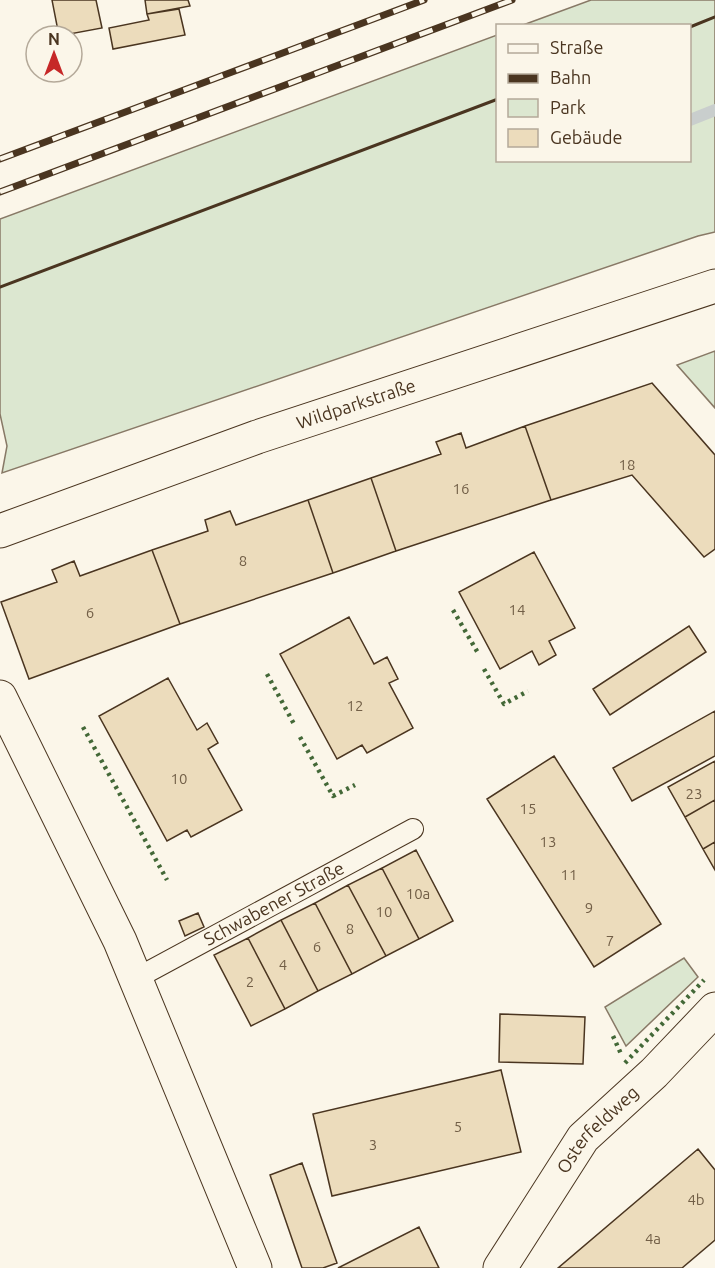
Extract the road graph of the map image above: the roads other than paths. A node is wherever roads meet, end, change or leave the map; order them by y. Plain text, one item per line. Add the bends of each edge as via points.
1 (715, 286) edge
2 (0, 531) edge
3 (0, 697) edge
4 (413, 829) dead end
5 (135, 979) junction
6 (715, 1009) edge
7 (255, 1268) edge
8 (500, 1268) edge

1 - 2 street, Wildparkstraße via 257,437
3 - 5 street
4 - 5 lane, Schwabener Straße
5 - 7 street
6 - 8 street, Osterfeldweg via 654,1073 583,1138

